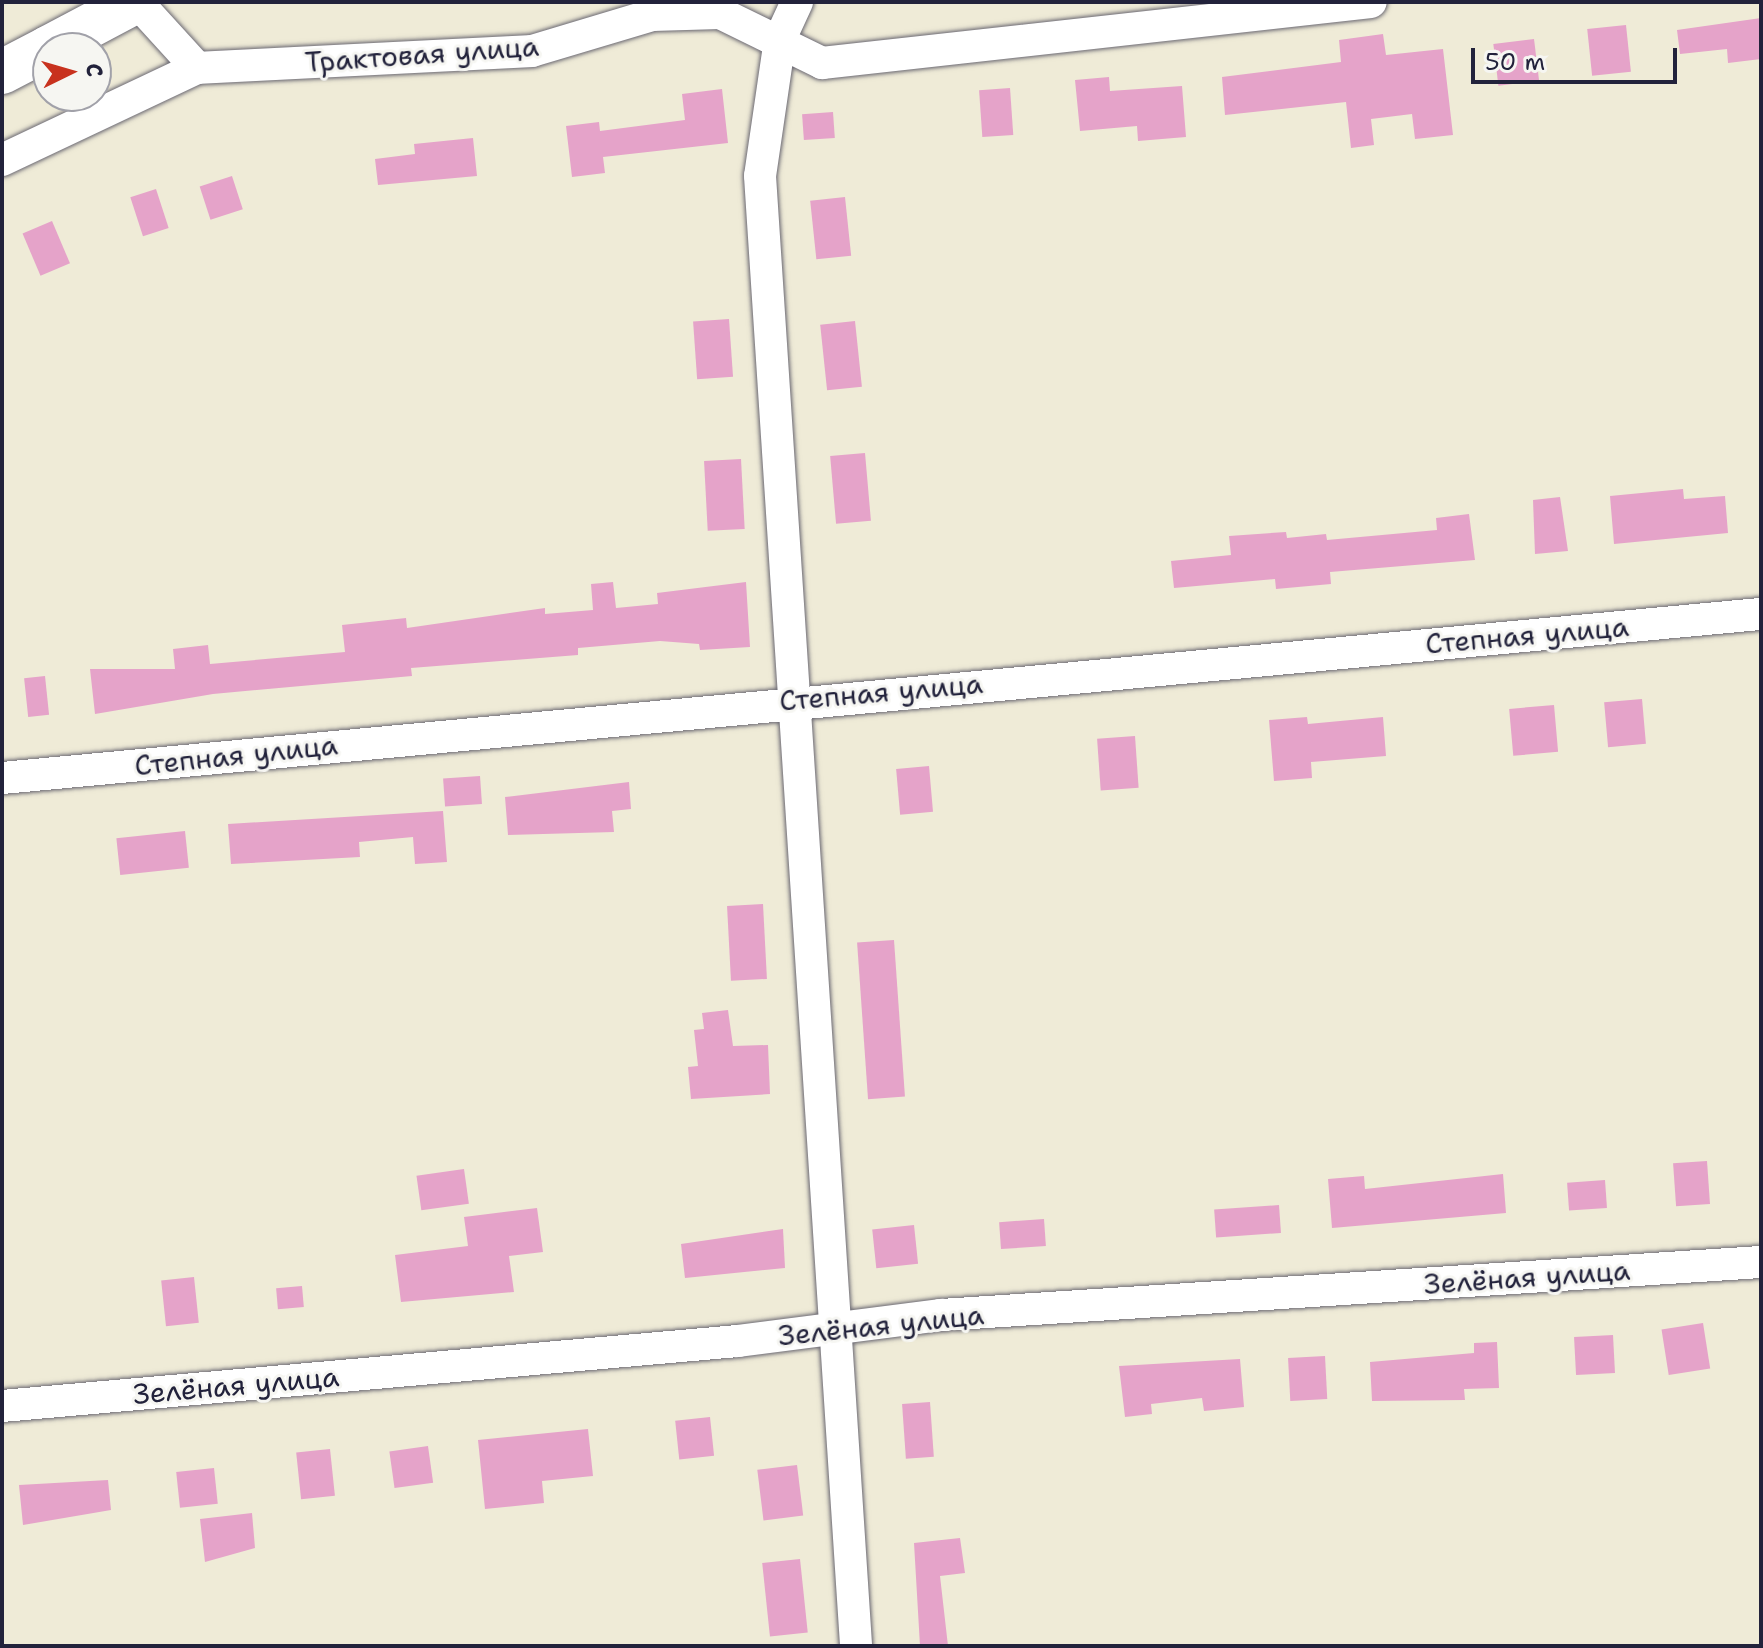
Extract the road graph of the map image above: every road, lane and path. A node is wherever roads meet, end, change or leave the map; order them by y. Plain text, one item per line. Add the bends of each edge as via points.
1 (136, 2) edge
2 (797, 2) edge
3 (1371, 2) edge
4 (79, 32) edge
5 (780, 39) junction
6 (32, 56) edge
7 (197, 68) junction
8 (2, 72) edge
9 (2, 160) edge
10 (1761, 614) edge
11 (791, 699) junction
12 (2, 778) edge
13 (1761, 1262) edge
14 (833, 1329) junction
15 (2, 1406) edge
16 (856, 1646) edge

1 - 4 main road
1 - 7 street
2 - 5 street
3 - 5 street, Трактовая улица via 822,63
5 - 7 street, Трактовая улица via 720,13 652,15 532,51
5 - 11 street via 760,176
6 - 8 main road
7 - 9 street, Трактовая улица
10 - 11 street, Степная улица
11 - 12 street, Степная улица
11 - 14 street
13 - 14 street, Зелёная улица via 941,1315
14 - 15 street, Зелёная улица
14 - 16 street

